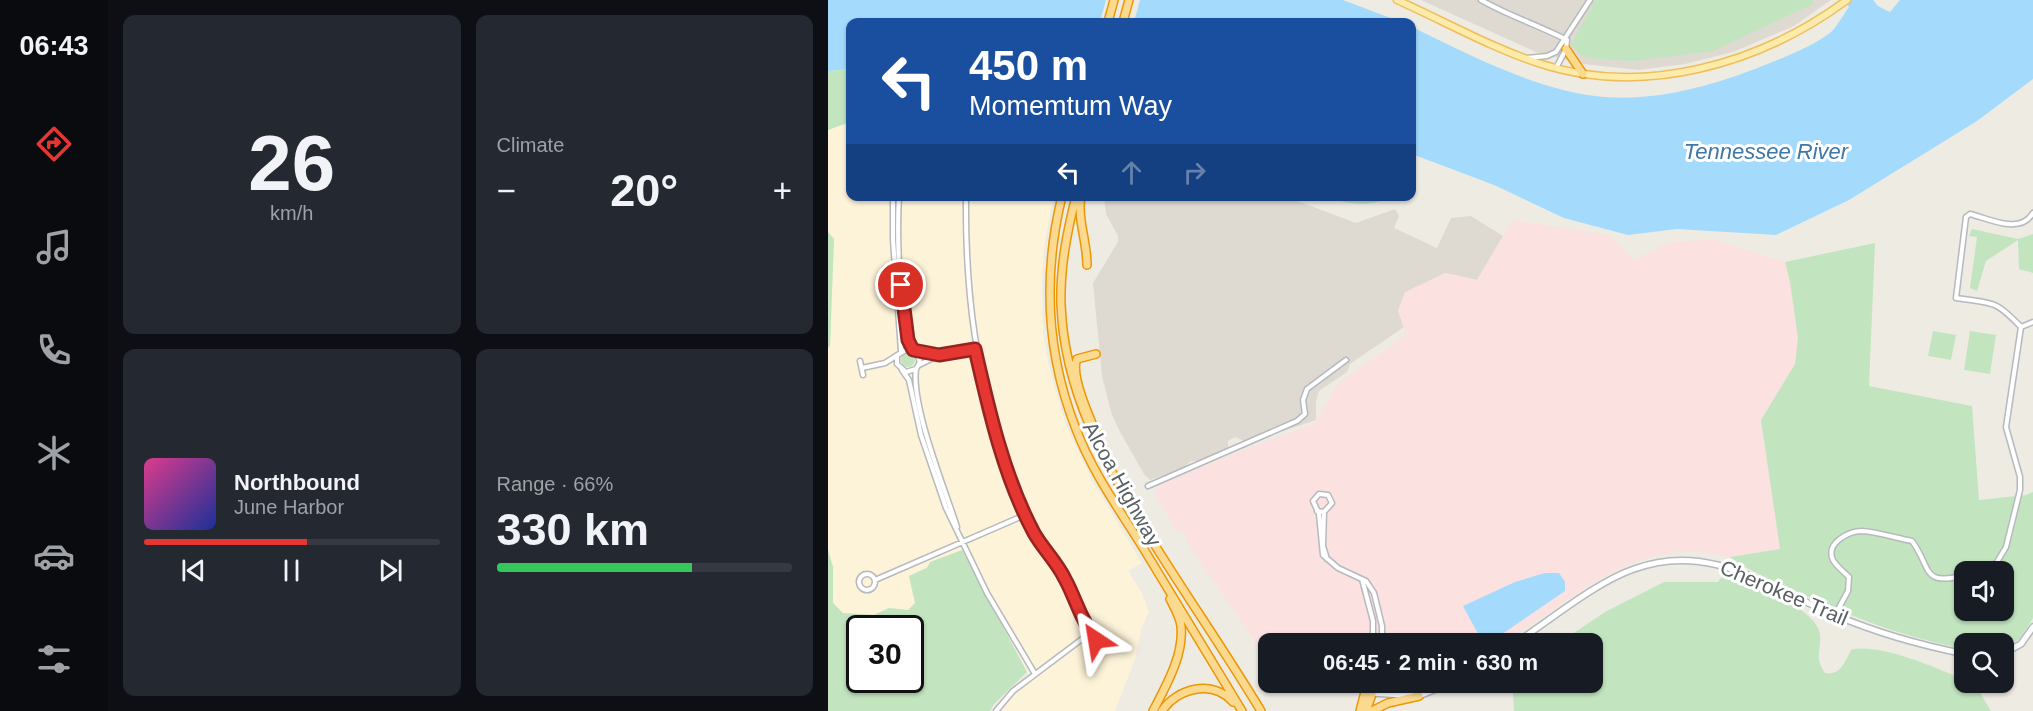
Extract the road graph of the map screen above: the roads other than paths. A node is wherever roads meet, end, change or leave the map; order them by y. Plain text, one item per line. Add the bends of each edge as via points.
1 (1114, 0) edge
2 (1129, 0) edge
3 (1397, 0) edge
4 (1481, 0) edge
5 (1590, 0) edge
6 (1847, 0) edge
7 (1109, 18) edge
8 (1124, 18) edge
9 (1567, 40) junction
10 (1566, 49) junction
11 (1525, 58) junction
12 (1556, 68) junction
13 (1583, 74) junction
14 (893, 201) edge
15 (898, 201) edge
16 (966, 201) edge
17 (1061, 201) edge
18 (1076, 201) edge
19 (1078, 201) edge
20 (2033, 213) edge
21 (1087, 265) dead end
22 (2033, 322) edge
23 (2021, 327) junction
24 (975, 349) junction
25 (901, 351) junction
26 (915, 351) junction
27 (1096, 354) dead end
28 (939, 355) junction
29 (897, 357) junction
30 (1346, 360) dead end
31 (861, 361) dead end
32 (885, 363) junction
33 (917, 368) junction
34 (862, 369) junction
35 (901, 369) junction
36 (864, 375) dead end
37 (1118, 484) junction
38 (1149, 486) dead end
39 (1317, 511) junction
40 (1324, 512) junction
41 (1026, 515) junction
42 (1132, 529) junction
43 (961, 539) junction
44 (1328, 560) junction
45 (1998, 561) edge
46 (1954, 577) edge
47 (874, 579) junction
48 (1362, 579) junction
49 (1835, 616) junction
50 (2033, 627) edge
51 (1090, 633) junction
52 (1373, 633) edge
53 (1382, 633) edge
54 (1531, 633) edge
55 (1096, 640) dead end
56 (2014, 648) edge
57 (1954, 651) edge
58 (1035, 674) junction
59 (1368, 693) joint
60 (1428, 693) edge
61 (1419, 696) junction
62 (1361, 710) edge
63 (996, 711) edge
64 (1153, 711) edge
65 (1162, 711) edge
66 (1241, 711) edge
67 (1261, 711) edge
68 (1372, 711) edge

1 - 7 highway
2 - 8 highway
3 - 11 main road
4 - 9 street
5 - 9 street
6 - 13 main road via 1787,38 1723,63 1656,76
9 - 10 street
9 - 11 street via 1553,54
10 - 12 street
10 - 13 highway
11 - 12 main road
12 - 13 main road
14 - 25 street
15 - 26 street via 901,285 908,340
16 - 24 street via 967,277
17 - 42 highway, Alcoa Highway via 1049,291 1058,370 1076,430
18 - 37 highway, Alcoa Highway via 1067,230 1062,270 1065,340 1073,384 1088,426
19 - 21 highway
20 - 23 street via 2028,222 2016,226 1970,214 1966,217 1956,298 1996,304
22 - 23 street
23 - 45 street via 2006,427 2020,490 2006,547
24 - 28 street
24 - 41 street via 1002,451
25 - 26 street
25 - 29 street
26 - 28 street
26 - 33 street via 920,358
27 - 37 highway via 1077,359 1076,373
28 - 33 street
29 - 32 street
29 - 35 street
30 - 38 street via 1306,389 1305,414 1297,421
31 - 34 street
32 - 34 street
32 - 35 street
33 - 35 street via 909,372
33 - 43 street via 914,379 927,433
34 - 36 street
35 - 43 street via 909,380 934,477
37 - 67 highway, Alcoa Highway
39 - 40 street
39 - 40 street via 1314,498 1325,494 1332,503
39 - 44 street via 1321,551
40 - 44 street via 1323,546
41 - 43 street
41 - 51 street via 1067,581
42 - 64 highway via 1181,625 1168,683
42 - 66 highway, Alcoa Highway
43 - 47 street
43 - 58 street via 987,593
44 - 48 street
46 - 49 street via 1933,577 1912,541 1861,531 1842,536 1832,554 1849,577 1848,591
47 - 47 street via 866,575 860,585 871,589
48 - 52 street
48 - 53 street via 1376,599
49 - 54 street, Cherokee Trail via 1713,562 1672,560 1618,576
49 - 57 street, Cherokee Trail via 1892,637
50 - 56 street
51 - 55 street
51 - 58 street
58 - 63 street
59 - 61 street
59 - 62 highway
60 - 61 street
61 - 68 highway via 1388,702
65 - 66 highway via 1169,700 1197,688 1229,697

